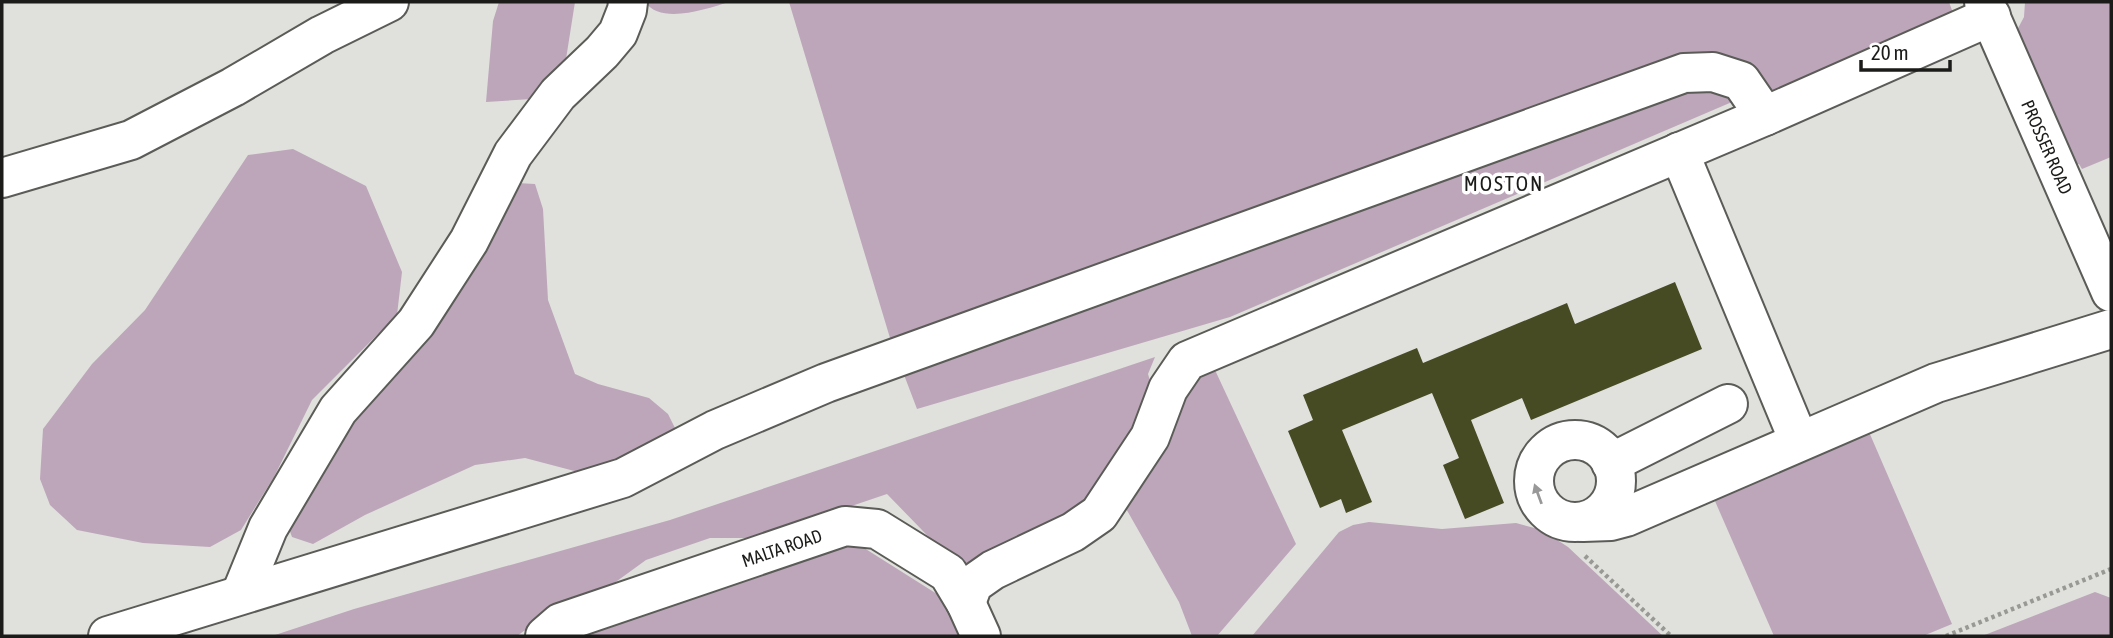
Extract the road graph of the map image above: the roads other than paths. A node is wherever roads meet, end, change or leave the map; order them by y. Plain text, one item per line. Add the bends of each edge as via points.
1 (389, 2) edge
2 (628, 2) edge
3 (1988, 9) edge
4 (1765, 116) junction
5 (1679, 152) junction
6 (2, 178) edge
7 (2111, 292) edge
8 (2111, 329) edge
9 (1728, 404) dead end
10 (1799, 441) junction
11 (1611, 463) junction
12 (1561, 522) junction
13 (241, 594) junction
14 (973, 620) edge
15 (108, 636) edge
16 (545, 636) edge

1 - 6 street via 131,140
2 - 13 street via 618,33 558,94 513,154 469,242 416,323 338,410 268,528
3 - 4 street
3 - 7 street, PROSSER ROAD
4 - 5 street
4 - 13 street via 1741,81 1713,72 1684,73 826,383 715,430 623,478
5 - 10 street
5 - 14 street via 1187,361 1168,389 1150,437 1099,514 973,584
8 - 10 street via 1936,383
9 - 11 street
10 - 12 street via 1626,517
11 - 12 street via 1616,481 1607,507 1596,517
12 -> 11 street via 1534,483 1541,458 1550,449 1574,440 1598,448
13 - 15 street
14 - 16 street, MALTA ROAD via 948,573 877,529 845,526 560,623

